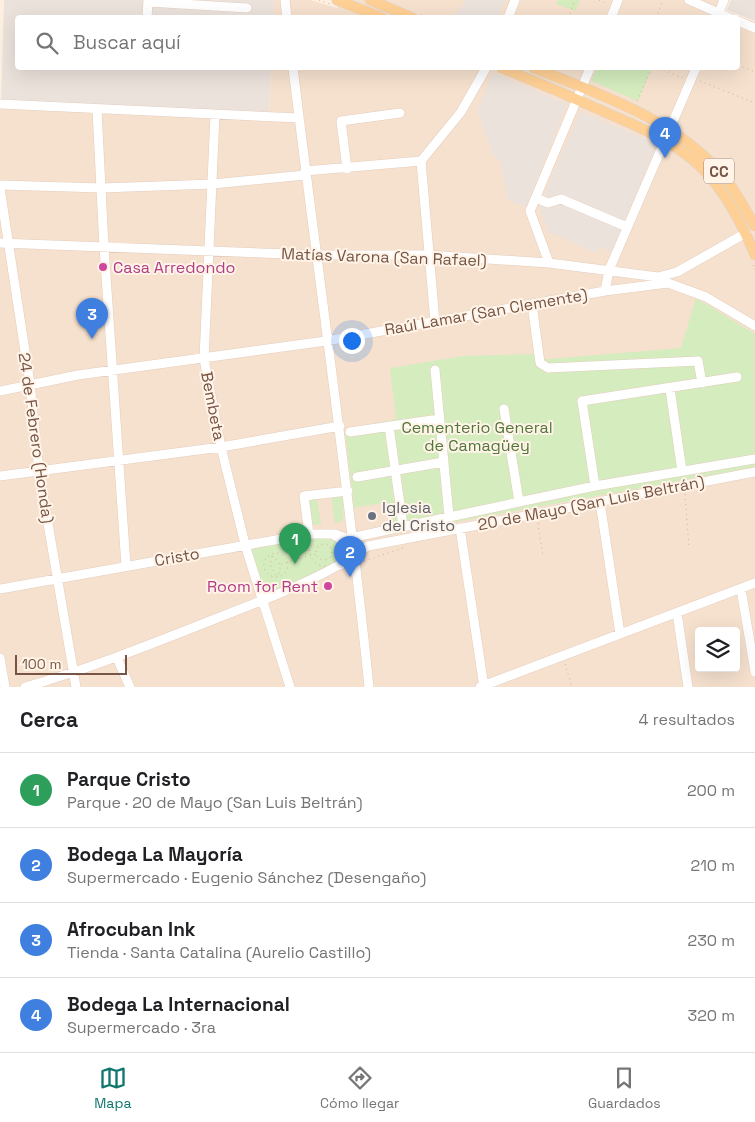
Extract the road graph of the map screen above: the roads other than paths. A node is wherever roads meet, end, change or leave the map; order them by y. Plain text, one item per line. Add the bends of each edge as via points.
1 (285, 0) edge
2 (337, 0) edge
3 (515, 0) edge
4 (689, 0) edge
5 (724, 0) edge
6 (148, 1) edge
7 (376, 1) edge
8 (247, 8) dead end
9 (148, 15) edge
10 (287, 15) edge
11 (376, 15) edge
12 (379, 15) edge
13 (406, 15) edge
14 (509, 15) edge
15 (718, 15) edge
16 (740, 22) edge
17 (755, 28) edge
18 (293, 70) edge
19 (485, 70) edge
20 (507, 70) edge
21 (539, 70) edge
22 (589, 70) edge
23 (695, 70) edge
24 (582, 87) junction
25 (576, 99) junction
26 (0, 104) edge
27 (97, 110) junction
28 (400, 113) dead end
29 (215, 115) junction
30 (299, 118) junction
31 (669, 128) junction
32 (664, 140) junction
33 (422, 161) junction
34 (347, 169) junction
35 (305, 173) junction
36 (213, 184) junction
37 (0, 186) edge
38 (102, 188) junction
39 (536, 198) junction
40 (627, 227) junction
41 (752, 229) edge
42 (4, 243) edge
43 (104, 247) junction
44 (210, 251) junction
45 (315, 255) junction
46 (428, 255) junction
47 (755, 255) edge
48 (549, 263) junction
49 (609, 270) junction
50 (676, 272) junction
51 (658, 281) junction
52 (676, 284) junction
53 (605, 291) junction
54 (532, 304) junction
55 (435, 322) junction
56 (755, 326) edge
57 (326, 341) junction
58 (204, 359) junction
59 (113, 370) junction
60 (435, 370) dead end
61 (737, 377) dead end
62 (702, 383) junction
63 (30, 384) junction
64 (670, 389) junction
65 (0, 391) edge
66 (504, 409) dead end
67 (439, 419) junction
68 (340, 426) junction
69 (390, 426) junction
70 (350, 432) dead end
71 (221, 447) junction
72 (755, 459) edge
73 (118, 461) junction
74 (444, 462) junction
75 (726, 464) junction
76 (396, 470) junction
77 (39, 471) junction
78 (682, 471) junction
79 (755, 472) edge
80 (728, 474) dead end
81 (0, 476) edge
82 (357, 477) dead end
83 (595, 486) junction
84 (348, 490) junction
85 (519, 502) junction
86 (600, 502) junction
87 (449, 516) junction
88 (403, 526) junction
89 (460, 528) junction
90 (326, 533) junction
91 (309, 534) junction
92 (352, 539) junction
93 (244, 544) junction
94 (368, 546) junction
95 (355, 556) junction
96 (126, 566) junction
97 (340, 566) junction
98 (56, 579) junction
99 (755, 583) edge
100 (0, 589) edge
101 (741, 589) junction
102 (261, 601) junction
103 (677, 613) junction
104 (620, 634) junction
105 (0, 658) edge
106 (117, 658) junction
107 (755, 672) edge
108 (74, 673) junction
109 (483, 686) edge
110 (5, 687) edge
111 (25, 687) edge
112 (76, 687) edge
113 (130, 687) edge
114 (290, 687) edge
115 (369, 687) edge
116 (688, 687) edge

1 - 10 street
2 - 11 main road
3 - 14 street
4 - 15 street
5 - 15 street
6 - 8 street
6 - 9 street
7 - 12 street
7 - 13 main road
16 - 17 street
18 - 30 street
19 - 33 street via 461,112
20 - 25 main road, CC
21 - 24 main road, CC
22 - 24 street
23 - 31 street
24 - 25 street
24 - 31 main road, CC
25 - 32 main road, CC
25 - 39 street
26 - 27 street
27 - 29 street
27 - 38 street
28 - 34 street via 341,121
29 - 30 street
29 - 36 street, Bembeta
30 - 35 street
31 - 32 street
31 - 41 main road, CC via 701,152 726,178
32 - 40 street
32 - 41 main road, CC via 694,161
33 - 34 street
33 - 46 street
34 - 35 street
35 - 36 street
35 - 45 street
36 - 38 street
36 - 44 street, Bembeta
37 - 38 street
37 - 42 street, 24 de Febrero (Honda)
38 - 43 street
39 - 40 street via 548,203 561,199
39 - 48 street via 530,211
40 - 49 street
41 - 47 main road, CC
41 - 50 street, Matías Varona (San Rafael)
42 - 43 street, Matías Varona (San Rafael)
42 - 63 street, 24 de Febrero (Honda)
43 - 44 street, Matías Varona (San Rafael)
43 - 59 street
44 - 45 street, Matías Varona (San Rafael)
44 - 58 street, Bembeta
45 - 46 street, Matías Varona (San Rafael)
45 - 57 street
46 - 48 street, Matías Varona (San Rafael)
46 - 55 street
48 - 49 street, Matías Varona (San Rafael)
49 - 51 street, Matías Varona (San Rafael)
49 - 53 street
50 - 51 street, Matías Varona (San Rafael)
50 - 52 street
51 - 52 street, Raúl Lamar (San Clemente)
51 - 53 street, Raúl Lamar (San Clemente)
52 - 56 street, Raúl Lamar (San Clemente) via 706,297
53 - 54 street, Raúl Lamar (San Clemente)
54 - 55 street, Raúl Lamar (San Clemente)
54 - 62 street via 540,363 548,368 698,361
55 - 57 street, Raúl Lamar (San Clemente)
57 - 58 street, Raúl Lamar (San Clemente)
57 - 68 street
58 - 59 street, Raúl Lamar (San Clemente)
58 - 71 street, Bembeta
59 - 63 street, Raúl Lamar (San Clemente)
59 - 73 street
60 - 67 street
61 - 62 street
62 - 64 street
63 - 65 street, Raúl Lamar (San Clemente)
63 - 77 street, 24 de Febrero (Honda)
64 - 78 street
64 - 83 street via 582,401
66 - 85 street
67 - 69 street
67 - 74 street
68 - 71 street
68 - 84 street
69 - 70 street
69 - 76 street
71 - 73 street
71 - 93 street, Bembeta
72 - 75 street
73 - 77 street
73 - 96 street
74 - 76 street
74 - 87 street
75 - 78 street
75 - 80 street
76 - 82 street
76 - 88 street
77 - 81 street
77 - 98 street, 24 de Febrero (Honda)
78 - 83 street
79 - 86 street, 20 de Mayo (San Luis Beltrán)
83 - 85 street
84 - 91 street via 304,496
84 - 92 street
85 - 87 street
86 - 89 street, 20 de Mayo (San Luis Beltrán)
86 - 104 street
87 - 88 street
88 - 92 street
89 - 94 street, 20 de Mayo (San Luis Beltrán)
89 - 109 street
90 - 91 street, Cristo
90 - 92 street, Cristo
90 - 97 street via 340,538 345,545 345,560
91 - 93 street, Cristo
92 - 94 street, 20 de Mayo (San Luis Beltrán)
92 - 95 street
93 - 96 street, Cristo
93 - 102 street, Bembeta
94 - 95 street, 20 de Mayo (San Luis Beltrán)
95 - 97 street, 20 de Mayo (San Luis Beltrán)
95 - 115 street
96 - 98 street, Cristo
97 - 102 street, 20 de Mayo (San Luis Beltrán)
98 - 100 street, Cristo
98 - 108 street, 24 de Febrero (Honda)
99 - 101 street
101 - 103 street
101 - 107 street
102 - 106 street, 20 de Mayo (San Luis Beltrán)
102 - 114 street, Bembeta
103 - 104 street
103 - 116 street
104 - 109 street
105 - 110 street
106 - 108 street, 20 de Mayo (San Luis Beltrán)
106 - 113 street
108 - 111 street, 20 de Mayo (San Luis Beltrán)
108 - 112 street, 24 de Febrero (Honda)

